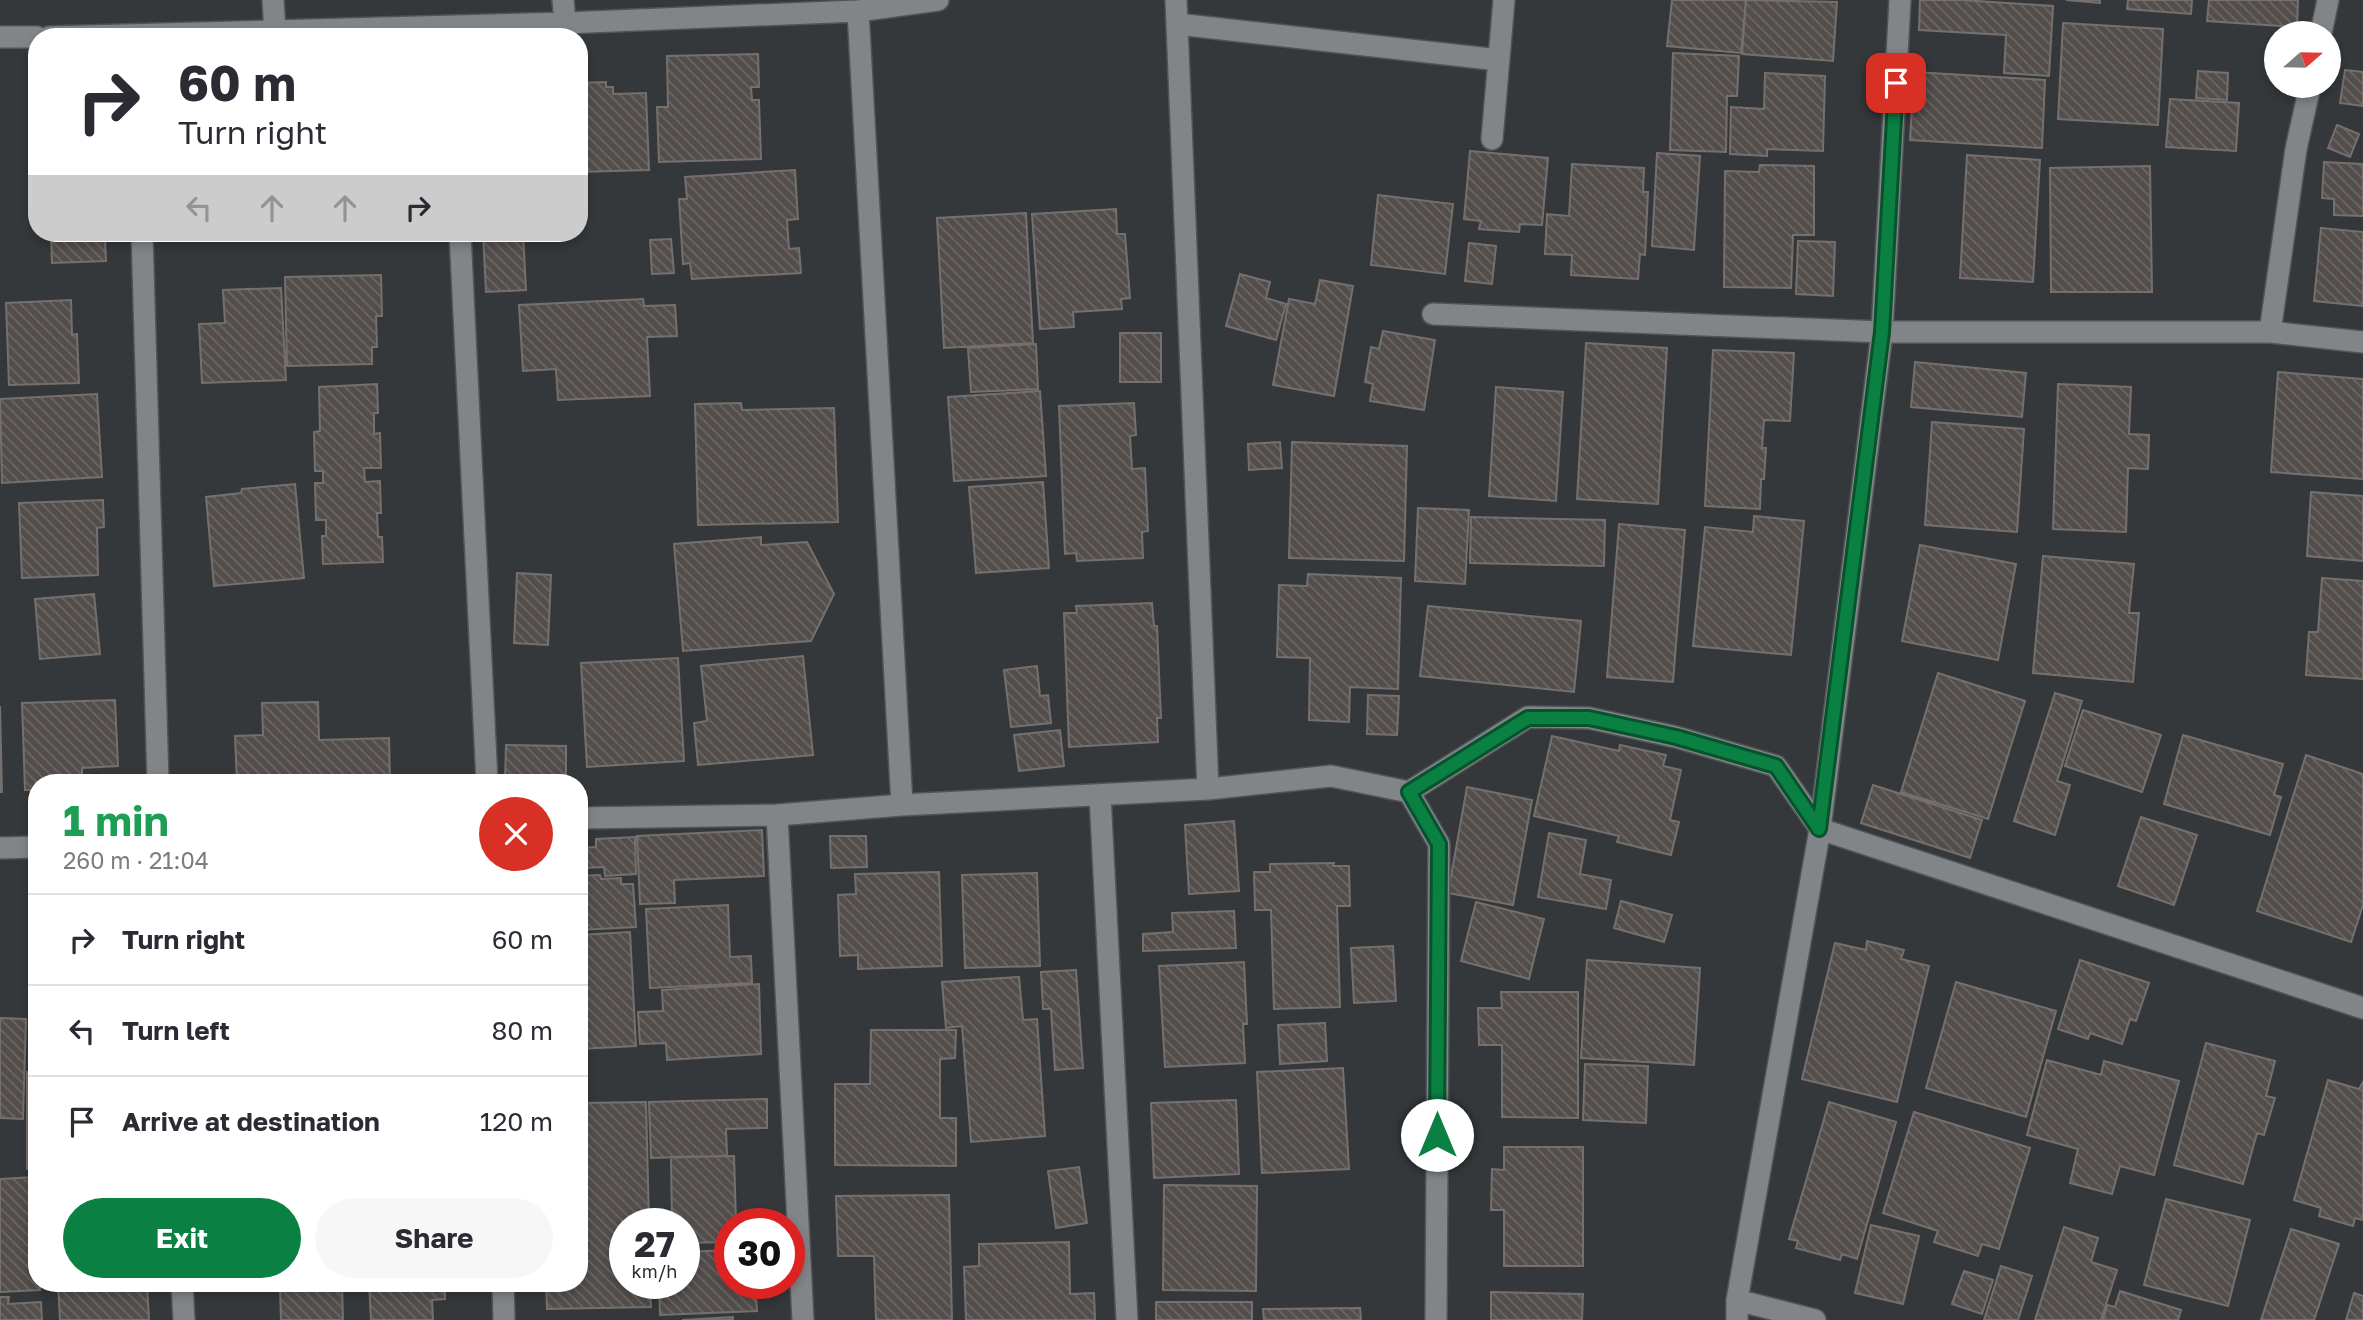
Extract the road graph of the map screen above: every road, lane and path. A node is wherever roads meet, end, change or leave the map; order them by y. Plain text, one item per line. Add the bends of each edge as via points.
1 (273, 0) edge
2 (564, 0) edge
3 (938, 0) edge
4 (1176, 0) edge
5 (1504, 0) edge
6 (1900, 0) edge
7 (2328, 0) edge
8 (858, 11) junction
9 (2324, 21) edge
10 (565, 23) junction
11 (1177, 24) junction
12 (275, 28) edge
13 (493, 28) edge
14 (0, 37) edge
15 (28, 37) edge
16 (1499, 60) junction
17 (2307, 98) edge
18 (1492, 139) dead end
19 (142, 242) edge
20 (460, 242) edge
21 (1433, 314) dead end
22 (1882, 332) junction
23 (2270, 332) junction
24 (2363, 342) edge
25 (158, 774) edge
26 (487, 774) edge
27 (1208, 789) junction
28 (1409, 792) junction
29 (1100, 795) junction
30 (902, 804) junction
31 (777, 815) junction
32 (588, 818) edge
33 (1819, 829) junction
34 (28, 847) edge
35 (0, 848) edge
36 (2363, 1008) edge
37 (182, 1292) edge
38 (503, 1292) edge
39 (1737, 1310) edge
40 (184, 1320) edge
41 (505, 1320) edge
42 (803, 1320) edge
43 (1127, 1320) edge
44 (1436, 1320) edge
45 (1815, 1320) edge

1 - 12 street
2 - 10 street
3 - 8 street
4 - 11 street
5 - 16 street
6 - 22 street
7 - 9 street
8 - 10 street
8 - 30 street
10 - 13 street
11 - 16 street
11 - 27 street
14 - 15 street
16 - 18 street
17 - 23 street
19 - 25 street
20 - 26 street
21 - 22 street
22 - 23 street
22 - 33 street
23 - 24 street
27 - 28 street via 1331,776
27 - 29 street
28 - 33 street via 1528,718 1589,718 1776,766
28 - 44 street via 1439,844
29 - 30 street
29 - 43 street
30 - 31 street
31 - 32 street
31 - 42 street
33 - 36 street
33 - 39 street
34 - 35 street
37 - 40 street
38 - 41 street
39 - 45 street

